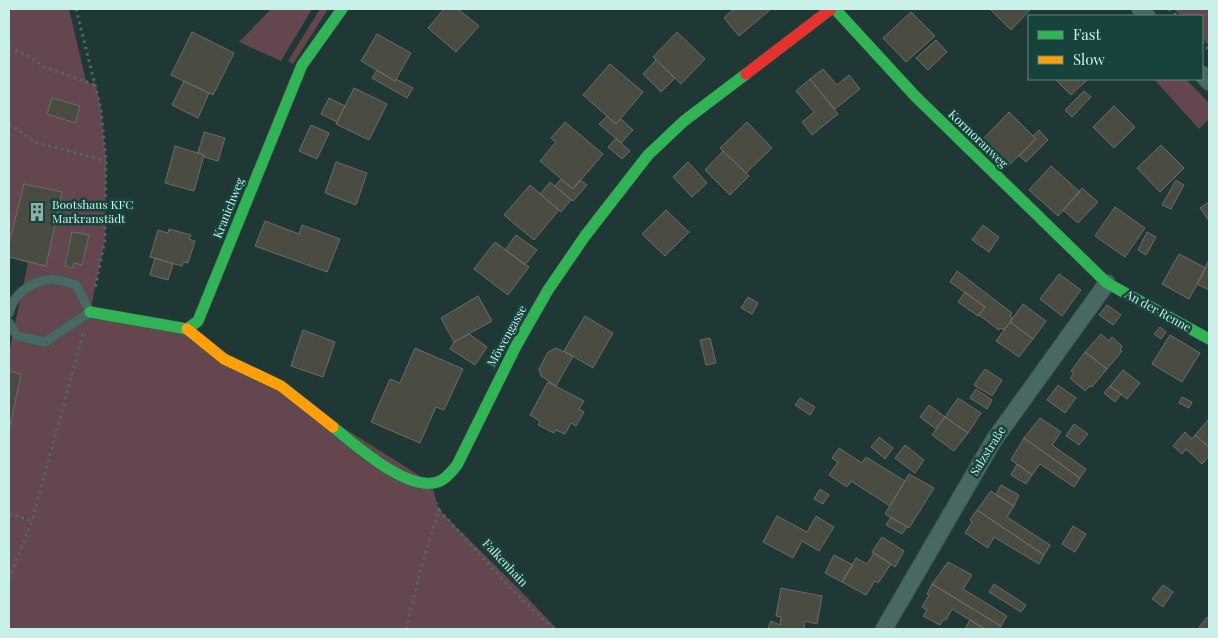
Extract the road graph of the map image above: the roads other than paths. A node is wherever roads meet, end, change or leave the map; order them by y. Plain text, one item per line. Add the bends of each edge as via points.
1 (342, 9) edge
2 (831, 9) edge
3 (835, 9) edge
4 (1107, 284) junction
5 (90, 312) junction
6 (9, 313) edge
7 (9, 323) edge
8 (187, 329) junction
9 (1209, 340) edge
10 (884, 629) edge

1 - 8 street, Kranichweg via 302,65 198,321
2 - 8 street, Möwengasse via 684,120 648,155 548,290 504,370 458,465 440,481 417,483 402,477 281,386 224,359
3 - 4 street, Kormoranweg via 915,96
4 - 9 street, An der Renne
4 - 10 street, Salzstraße via 994,440
5 - 6 lane via 76,285 55,280 38,283 20,293 10,304
5 - 7 lane via 45,342 17,336
5 - 8 street

